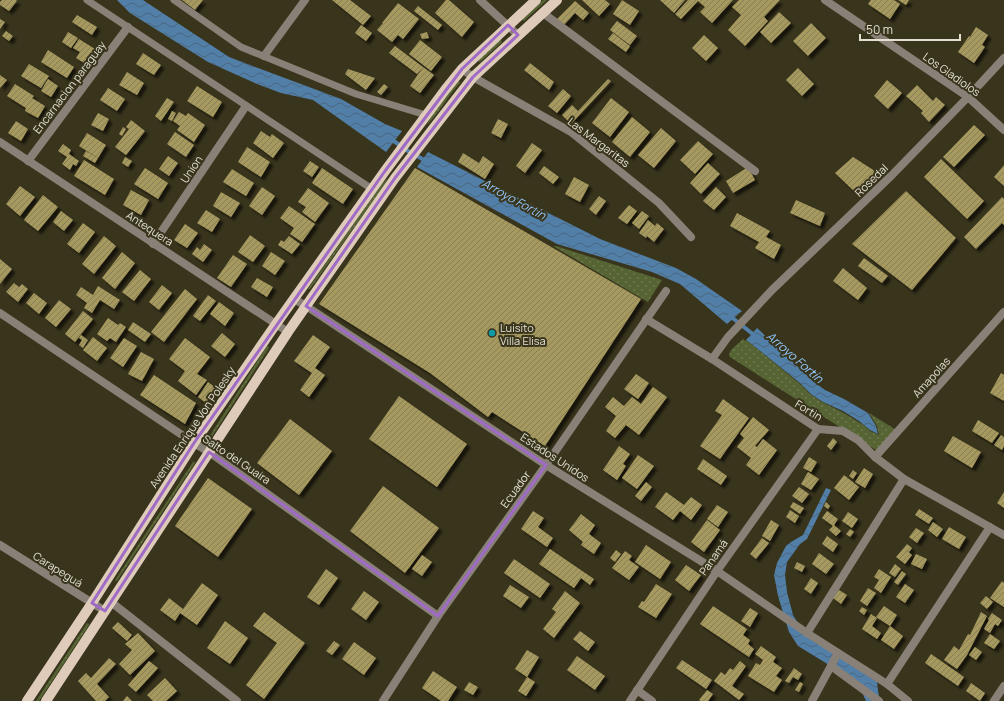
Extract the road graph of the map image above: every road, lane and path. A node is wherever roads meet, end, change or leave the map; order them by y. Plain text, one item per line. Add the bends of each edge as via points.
1 (87, 0) edge
2 (174, 0) edge
3 (305, 0) edge
4 (480, 0) edge
5 (536, 0) edge
6 (557, 0) edge
7 (825, 0) edge
8 (543, 13) junction
9 (508, 25) junction
10 (128, 27) junction
11 (518, 35) junction
12 (264, 56) junction
13 (1004, 58) edge
14 (462, 69) junction
15 (473, 77) junction
16 (968, 97) junction
17 (246, 106) junction
18 (426, 115) junction
19 (1004, 130) edge
20 (0, 142) edge
21 (28, 160) junction
22 (755, 170) dead end
23 (372, 190) junction
24 (691, 237) dead end
25 (153, 244) junction
26 (666, 291) dead end
27 (294, 299) junction
28 (306, 306) junction
29 (1004, 312) edge
30 (0, 313) edge
31 (646, 319) junction
32 (276, 324) junction
33 (288, 332) junction
34 (712, 359) junction
35 (818, 429) junction
36 (194, 443) junction
37 (210, 452) junction
38 (875, 457) junction
39 (546, 465) junction
40 (904, 479) junction
41 (990, 527) junction
42 (1004, 535) edge
43 (0, 545) edge
44 (716, 571) junction
45 (111, 602) junction
46 (92, 603) junction
47 (105, 611) junction
48 (438, 616) junction
49 (807, 633) junction
50 (838, 653) junction
51 (831, 666) junction
52 (887, 684) junction
53 (1004, 686) edge
54 (637, 690) junction
55 (27, 701) edge
56 (46, 701) edge
57 (237, 701) edge
58 (383, 701) edge
59 (630, 701) edge
60 (652, 701) edge
61 (812, 701) edge
62 (880, 701) edge
63 (908, 701) edge
64 (994, 701) edge

1 - 10 lane
2 - 12 lane via 241,47
3 - 12 street
4 - 9 street
5 - 9 main road
6 - 8 main road
7 - 16 street, Los Gladiolos
8 - 11 main road
8 - 22 street
9 - 11 street
9 - 14 main road
10 - 17 lane
10 - 21 street, Encarnacion paraguay
11 - 15 main road
12 - 18 lane via 356,94
13 - 16 street, Rosedal
14 - 15 street, Las Margaritas
14 - 18 main road
15 - 24 street, Las Margaritas via 571,132 659,203
15 - 28 main road via 395,178
16 - 19 street, Los Gladiolos
16 - 34 street, Rosedal via 891,176 772,290 728,336
17 - 23 lane
17 - 25 street, Union
18 - 23 main road, Avenida Enrique Von Polesky
20 - 21 street, Antequera
21 - 25 street, Antequera
23 - 27 main road, Avenida Enrique Von Polesky
25 - 32 street, Antequera
26 - 31 street, Ecuador
27 - 28 street, Estados Unidos
27 - 32 main road, Avenida Enrique Von Polesky
28 - 33 main road
28 - 39 street, Estados Unidos
29 - 38 street, Amapolas
30 - 36 street, Salto del Guaira
31 - 34 street, Fortin
31 - 39 street, Ecuador
32 - 33 street, Antequera
32 - 36 main road, Avenida Enrique Von Polesky
33 - 37 main road
34 - 35 street, Fortin
35 - 38 street, Fortin via 843,431 858,440
35 - 44 street, Panamá
36 - 37 street, Salto del Guaira
36 - 46 main road, Avenida Enrique Von Polesky
37 - 45 main road
37 - 48 street, Salto del Guaira
38 - 40 street, Fortin
39 - 44 street, Estados Unidos
39 - 48 street, Ecuador
40 - 41 street, Fortin
40 - 49 street
41 - 42 street, Fortin
41 - 52 street
43 - 46 street, Carapeguá
44 - 49 street, Estados Unidos
44 - 54 street, Panamá
45 - 47 main road
45 - 57 street
46 - 47 street, Carapeguá
46 - 55 main road, Avenida Enrique Von Polesky
47 - 56 main road
48 - 58 street, Ecuador
49 - 50 street, Estados Unidos
50 - 51 street
50 - 52 street, Estados Unidos
51 - 61 street
51 - 62 street
52 - 63 street, Estados Unidos
53 - 64 street
54 - 59 street, Panamá
54 - 60 street

